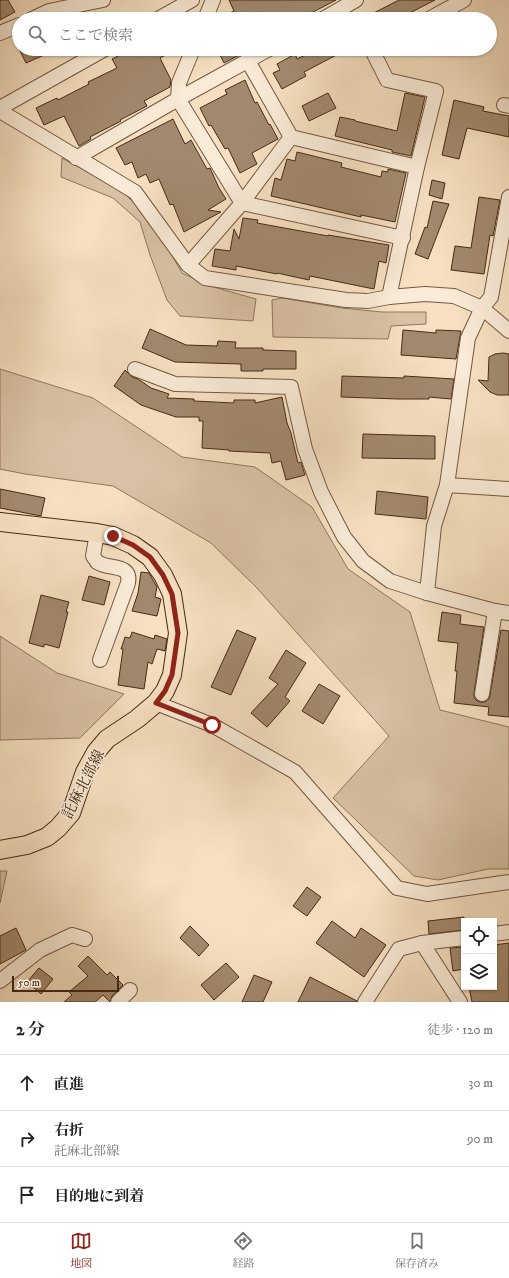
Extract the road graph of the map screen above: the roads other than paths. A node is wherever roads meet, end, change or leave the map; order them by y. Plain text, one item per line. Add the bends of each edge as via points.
1 (103, 0) edge
2 (192, 0) edge
3 (213, 0) edge
4 (356, 0) edge
5 (464, 0) edge
6 (47, 12) edge
7 (171, 12) edge
8 (208, 12) edge
9 (335, 12) edge
10 (442, 12) edge
11 (12, 28) edge
12 (0, 33) edge
13 (93, 56) edge
14 (189, 56) edge
15 (257, 56) edge
16 (375, 56) edge
17 (248, 61) junction
18 (178, 100) junction
19 (0, 108) edge
20 (0, 111) edge
21 (291, 137) junction
22 (76, 158) junction
23 (418, 167) junction
24 (509, 196) edge
25 (242, 203) junction
26 (403, 238) junction
27 (504, 256) edge
28 (188, 265) junction
29 (389, 296) junction
30 (482, 308) junction
31 (509, 331) edge
32 (135, 369) dead end
33 (447, 485) junction
34 (509, 489) edge
35 (0, 522) edge
36 (97, 533) junction
37 (427, 593) junction
38 (495, 611) junction
39 (509, 613) edge
40 (100, 660) dead end
41 (482, 694) dead end
42 (156, 703) junction
43 (0, 850) edge
44 (509, 882) edge
45 (509, 932) edge
46 (497, 934) edge
47 (461, 938) edge
48 (85, 939) dead end
49 (422, 943) junction
50 (0, 981) edge
51 (130, 990) dead end
52 (118, 1002) edge
53 (365, 1002) edge
54 (460, 1002) edge

1 - 6 street
2 - 7 street
3 - 8 street
4 - 9 street
5 - 10 street
11 - 12 street
13 - 19 street
14 - 18 street via 178,83
15 - 17 street
16 - 23 street via 387,80 436,91
17 - 18 street
17 - 21 street
18 - 22 street
18 - 25 street
20 - 22 street
21 - 23 street
21 - 25 street
22 - 28 street via 135,192
23 - 26 street
24 - 27 street
25 - 26 street
25 - 28 street
26 - 29 street
27 - 30 street via 491,298
28 - 29 street via 205,278 346,300 368,300
29 - 30 street via 454,296
30 - 31 street
30 - 33 street via 468,338
32 - 37 street via 175,384 291,387 305,449 321,492 344,537 363,561 390,581
33 - 34 street
33 - 37 street via 434,526
35 - 36 main road, 託麻北部線
36 - 40 street via 93,549 93,556 97,562 125,570 130,577
36 - 42 main road, 託麻北部線 via 123,540 150,557 172,594 178,633 172,675
37 - 38 street
38 - 39 street
38 - 41 street
42 - 43 main road, 託麻北部線 via 107,739 96,752 85,772 71,813 58,828 47,837 27,845
42 - 44 street via 212,725 295,772 397,888 427,894
45 - 46 street
47 - 49 street
48 - 50 street via 72,935 40,950
49 - 53 street via 399,949
49 - 54 street
51 - 52 street

